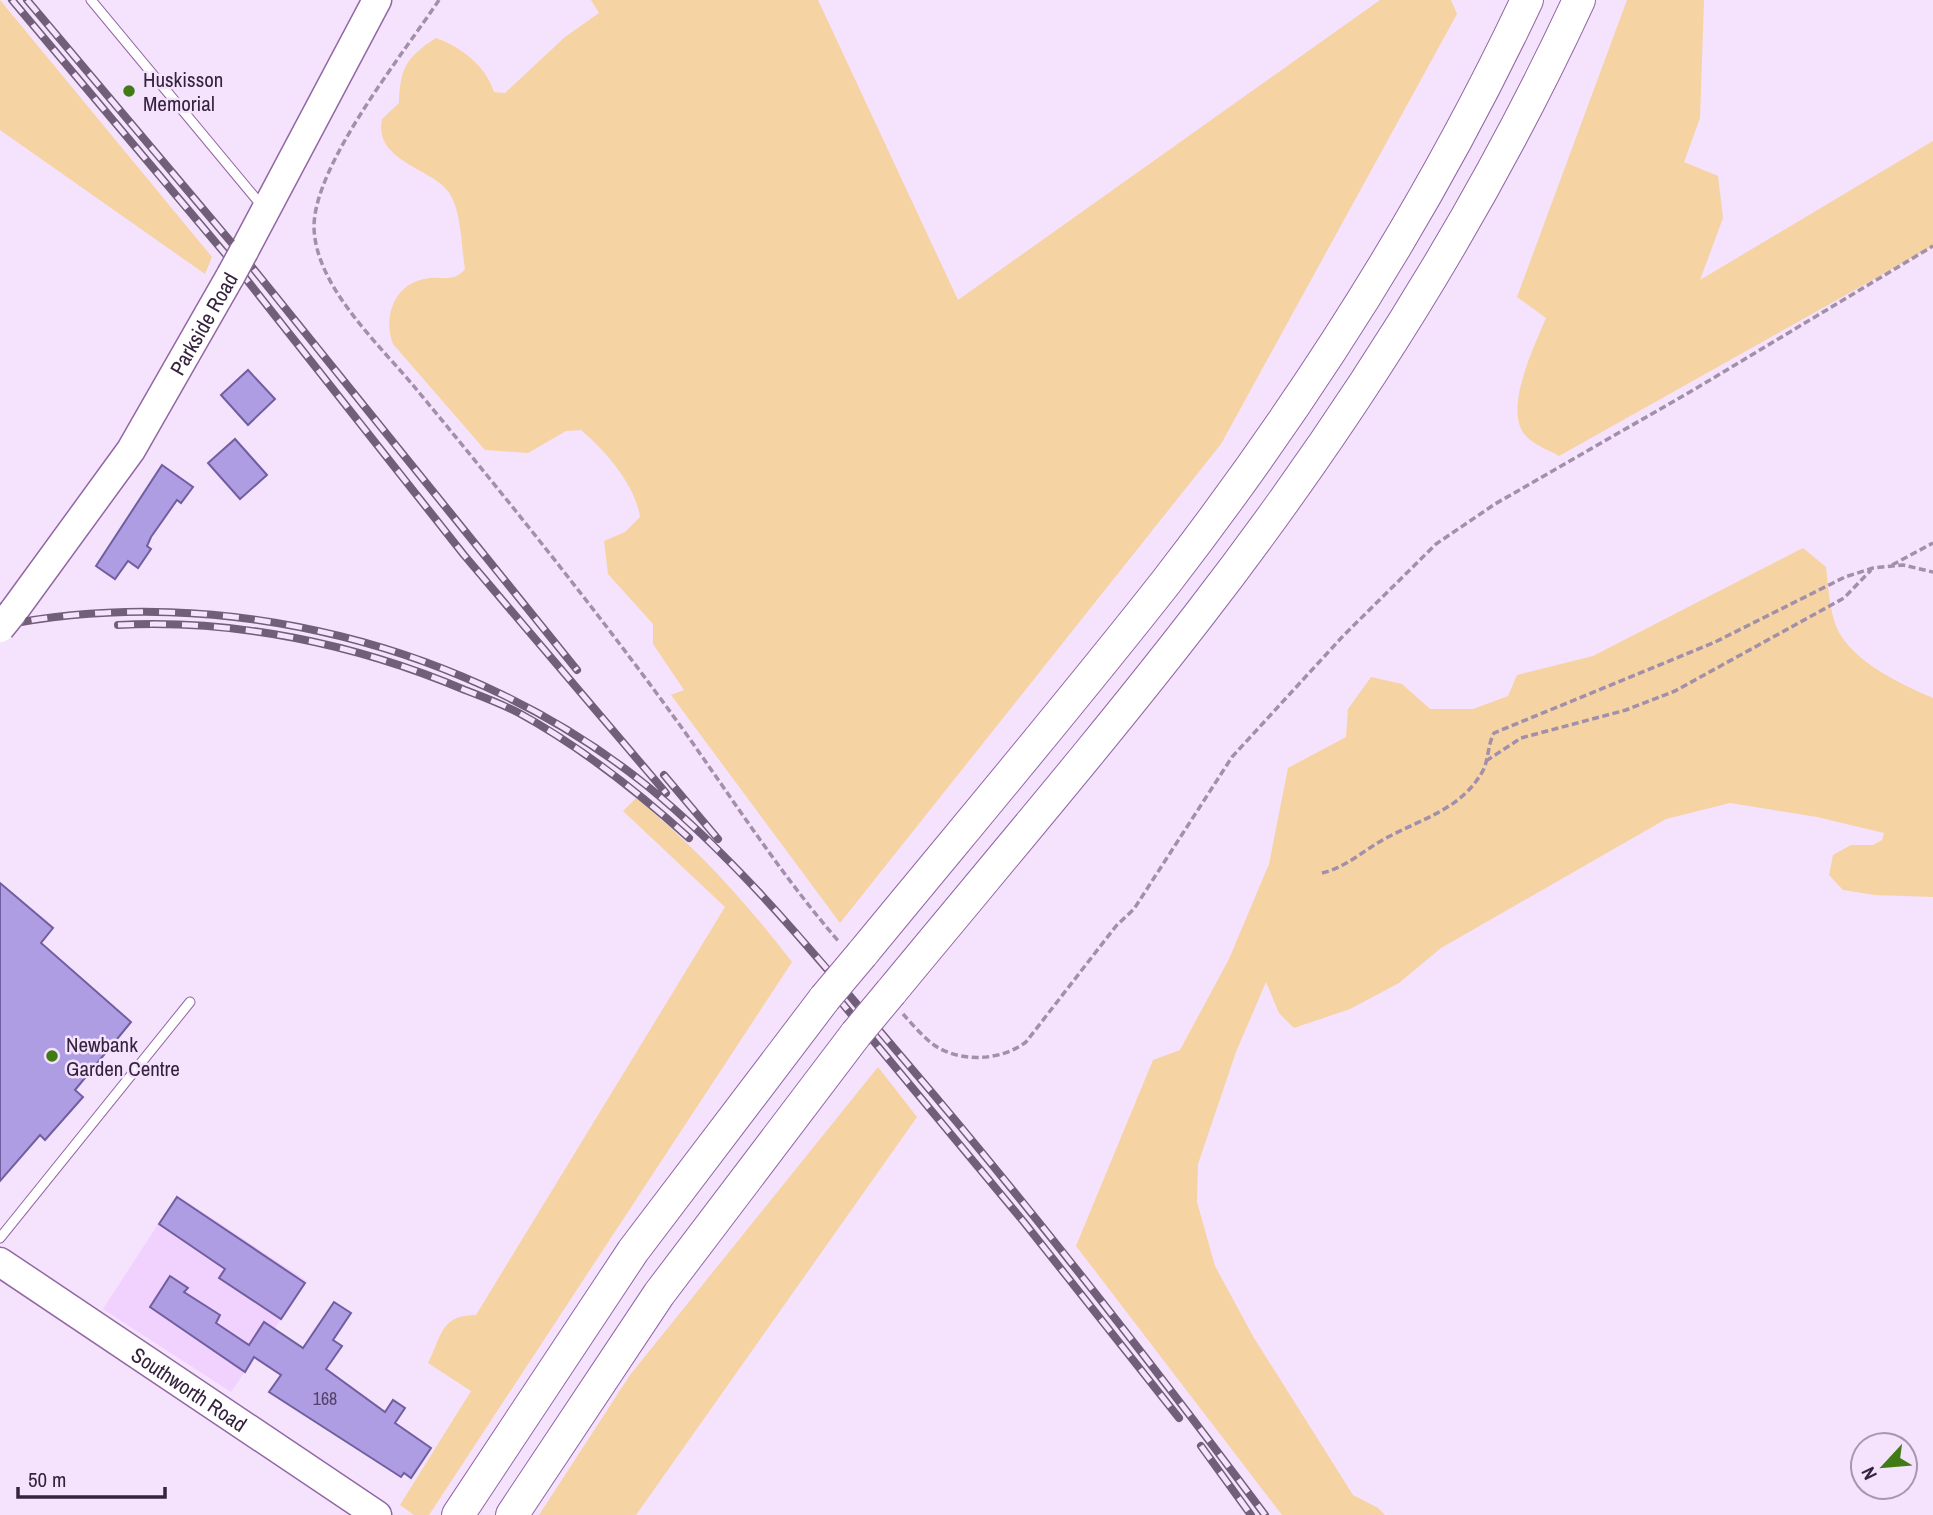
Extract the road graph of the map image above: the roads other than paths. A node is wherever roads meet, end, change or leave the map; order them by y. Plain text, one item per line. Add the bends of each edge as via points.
1 (91, 0) edge
2 (377, 0) edge
3 (1527, 0) edge
4 (1579, 0) edge
5 (265, 210) junction
6 (7, 620) edge
7 (190, 1002) dead end
8 (0, 1238) edge
9 (0, 1262) edge
10 (377, 1515) edge
11 (458, 1515) edge
12 (512, 1515) edge

1 - 5 lane
2 - 5 main road, Parkside Road
3 - 11 highway, bridge via 1463,127 1400,237 1252,464 1076,694 853,951 825,998 633,1251
4 - 12 highway, bridge via 1441,259 1287,496 1199,615 893,999 856,1034 666,1284
5 - 6 main road, Parkside Road via 131,450
7 - 8 lane
9 - 10 main road, Southworth Road

